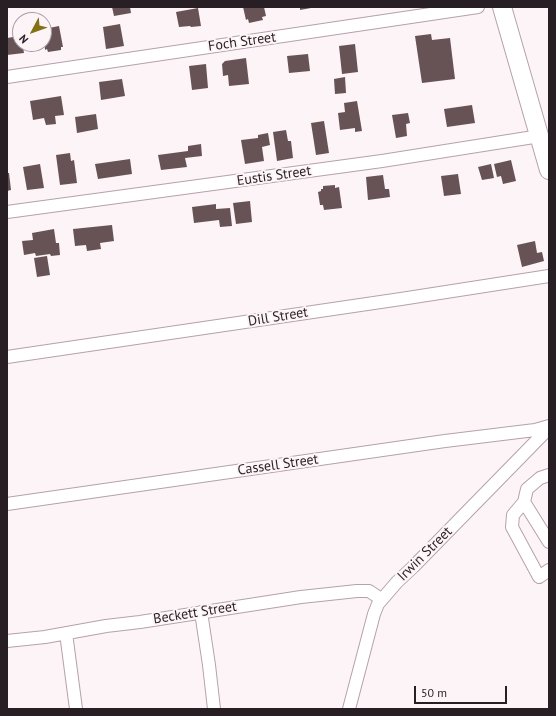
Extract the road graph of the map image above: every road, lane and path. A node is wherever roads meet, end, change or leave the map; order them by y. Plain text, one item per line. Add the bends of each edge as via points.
1 (478, 7) edge
2 (502, 7) edge
3 (7, 77) edge
4 (540, 136) junction
5 (549, 170) edge
6 (7, 212) edge
7 (549, 276) edge
8 (7, 357) edge
9 (549, 427) edge
10 (549, 475) edge
11 (524, 502) junction
12 (7, 504) edge
13 (549, 542) edge
14 (549, 570) edge
15 (381, 599) junction
16 (201, 612) junction
17 (66, 633) junction
18 (7, 641) edge
19 (76, 709) edge
20 (214, 709) edge
21 (349, 709) edge

1 - 3 street, Foch Street
2 - 4 highway
4 - 5 highway
4 - 6 street, Eustis Street via 382,161
7 - 8 street, Dill Street
9 - 12 street, Cassell Street
9 - 15 street, Irwin Street
10 - 11 street via 540,478 527,489
11 - 13 street
11 - 14 street via 513,515 512,527 539,577
15 - 16 street, Beckett Street via 369,591 357,591
15 - 21 street, Irwin Street via 374,614
16 - 17 street, Beckett Street
16 - 20 street
17 - 18 street, Beckett Street
17 - 19 street

